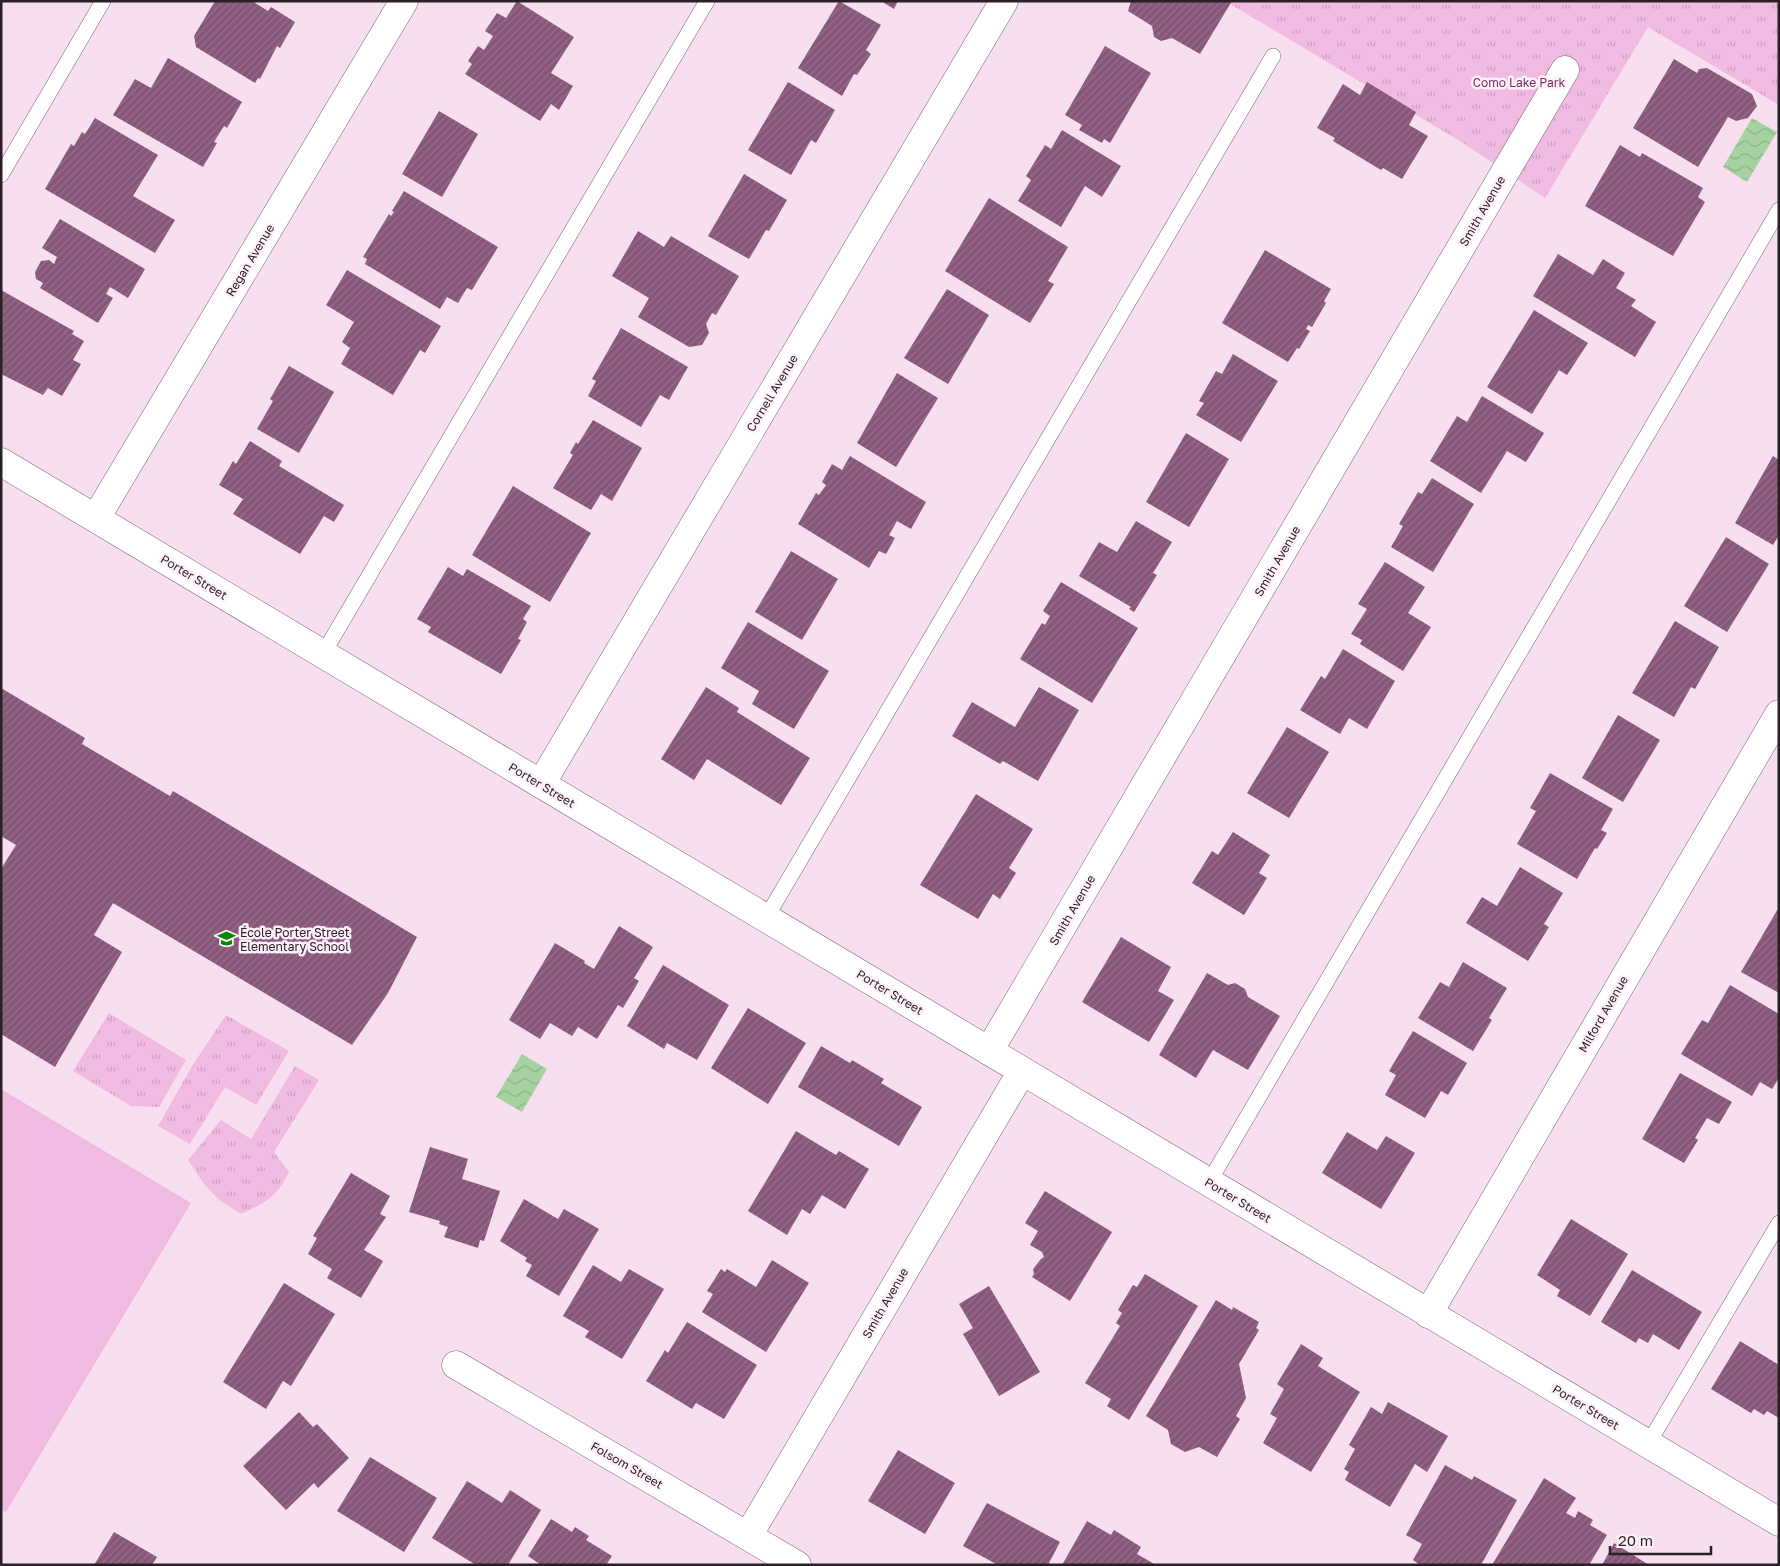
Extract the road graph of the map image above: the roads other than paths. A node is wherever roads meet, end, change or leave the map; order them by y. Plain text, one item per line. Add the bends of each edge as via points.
1 (103, 1) edge
2 (404, 1) edge
3 (707, 1) edge
4 (1004, 1) edge
5 (1273, 56) dead end
6 (1565, 70) dead end
7 (1, 175) edge
8 (1779, 210) edge
9 (1, 462) edge
10 (96, 518) junction
11 (323, 654) junction
12 (1779, 714) edge
13 (541, 784) junction
14 (766, 918) junction
15 (989, 1051) junction
16 (1022, 1071) junction
17 (1209, 1182) junction
18 (1779, 1223) edge
19 (1428, 1314) junction
20 (456, 1365) dead end
21 (1648, 1444) junction
22 (1779, 1522) edge
23 (748, 1536) junction
24 (797, 1565) edge

1 - 7 lane
2 - 10 street, Regan Avenue
3 - 11 lane
4 - 13 street, Cornell Avenue
5 - 14 lane
6 - 15 street, Smith Avenue
8 - 17 lane
9 - 10 street, Porter Street
10 - 11 street, Porter Street
11 - 13 street, Porter Street
12 - 19 street, Milford Avenue
13 - 14 street, Porter Street
14 - 15 street, Porter Street
15 - 16 street, Porter Street
16 - 17 street, Porter Street
16 - 23 street, Smith Avenue
17 - 19 street, Porter Street
18 - 21 lane
19 - 21 street, Porter Street
20 - 23 street, Folsom Street
21 - 22 street, Porter Street
23 - 24 street, Folsom Street

